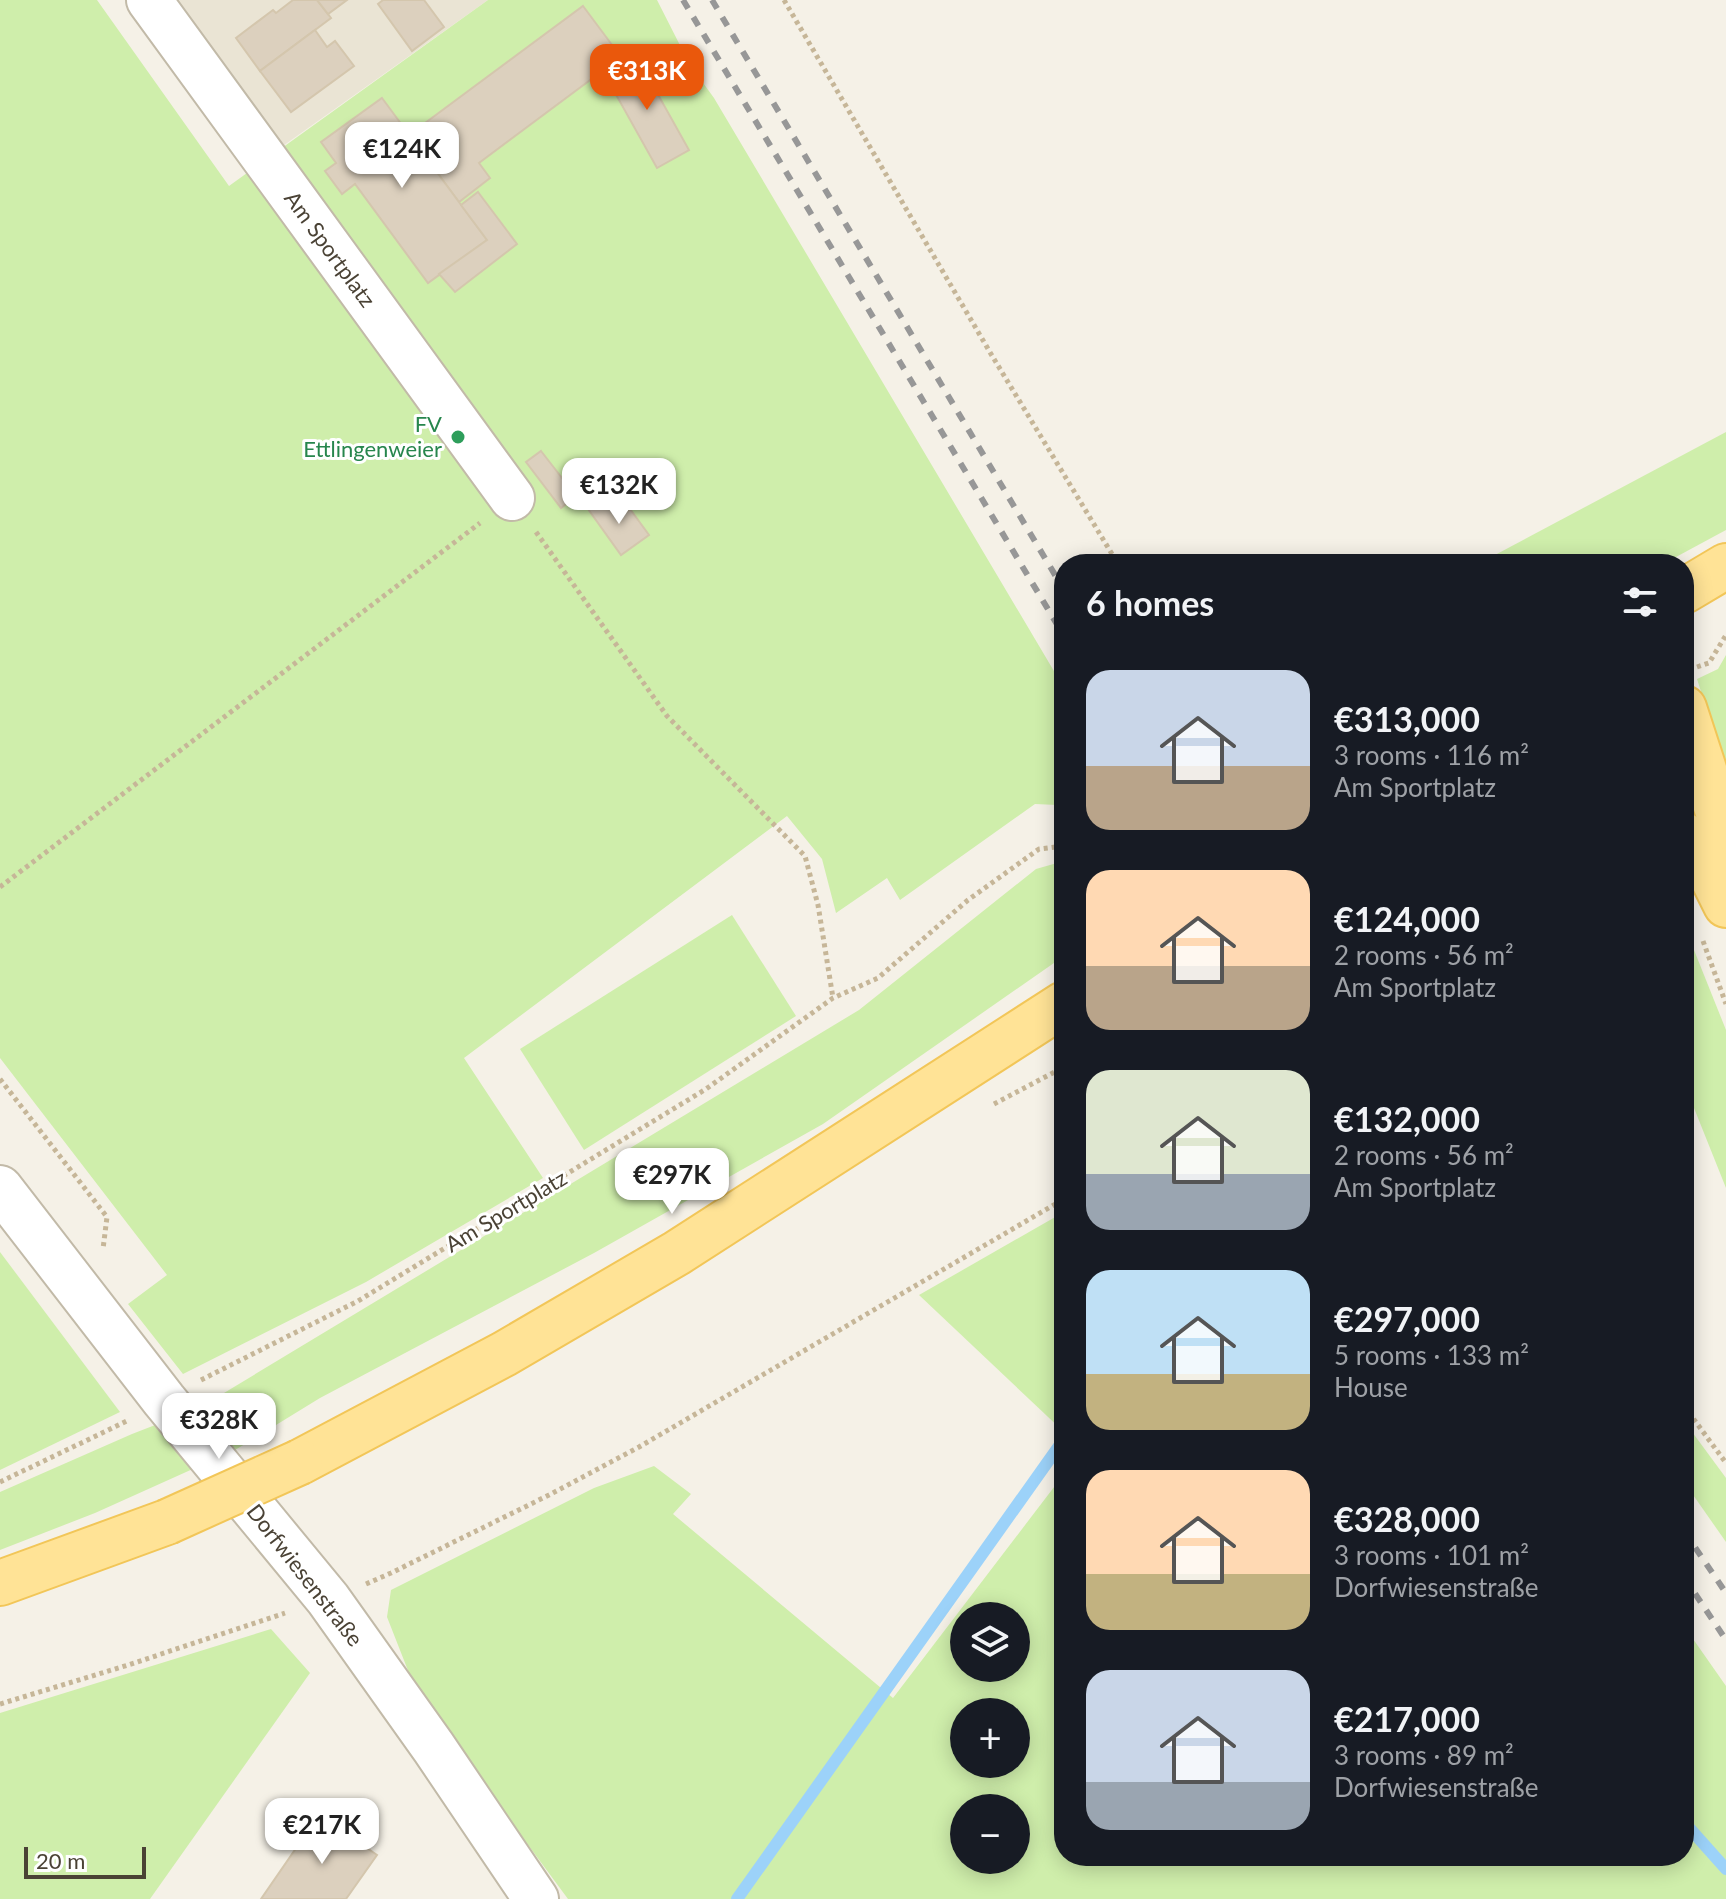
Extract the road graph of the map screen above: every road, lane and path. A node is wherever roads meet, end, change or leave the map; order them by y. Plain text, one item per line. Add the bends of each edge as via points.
1 (149, 0) edge
2 (784, 0) edge
3 (512, 498) junction
4 (1112, 554) edge
5 (1726, 566) edge
6 (1694, 585) edge
7 (1726, 635) edge
8 (1697, 667) dead end
9 (1694, 739) edge
10 (1726, 837) edge
11 (1054, 847) edge
12 (1694, 847) edge
13 (0, 887) edge
14 (1713, 917) edge
15 (833, 998) junction
16 (1726, 1004) edge
17 (1054, 1010) edge
18 (0, 1079) edge
19 (0, 1188) edge
20 (1054, 1205) edge
21 (101, 1262) dead end
22 (164, 1400) junction
23 (1694, 1420) edge
24 (1726, 1463) edge
25 (0, 1482) edge
26 (0, 1583) edge
27 (328, 1599) junction
28 (0, 1704) edge
29 (536, 1899) edge

1 - 3 street, Am Sportplatz
2 - 4 path
3 - 13 path
3 - 15 path via 667,716 805,856
5 - 6 main road
7 - 8 path via 1709,663
9 - 10 main road
11 - 15 path, Am Sportplatz via 1039,849 968,900 878,978
12 - 14 main road via 1702,857
14 - 16 path
15 - 22 path, Am Sportplatz via 706,1089 371,1293
17 - 26 main road, bridge via 677,1253 504,1354 300,1462 167,1522
18 - 21 path via 107,1217
19 - 22 street, Dorfwiesenstraße
20 - 27 path via 639,1447 404,1567
22 - 25 path, Am Sportplatz
22 - 27 street, Dorfwiesenstraße
23 - 24 path
27 - 28 path
27 - 29 street, Dorfwiesenstraße

